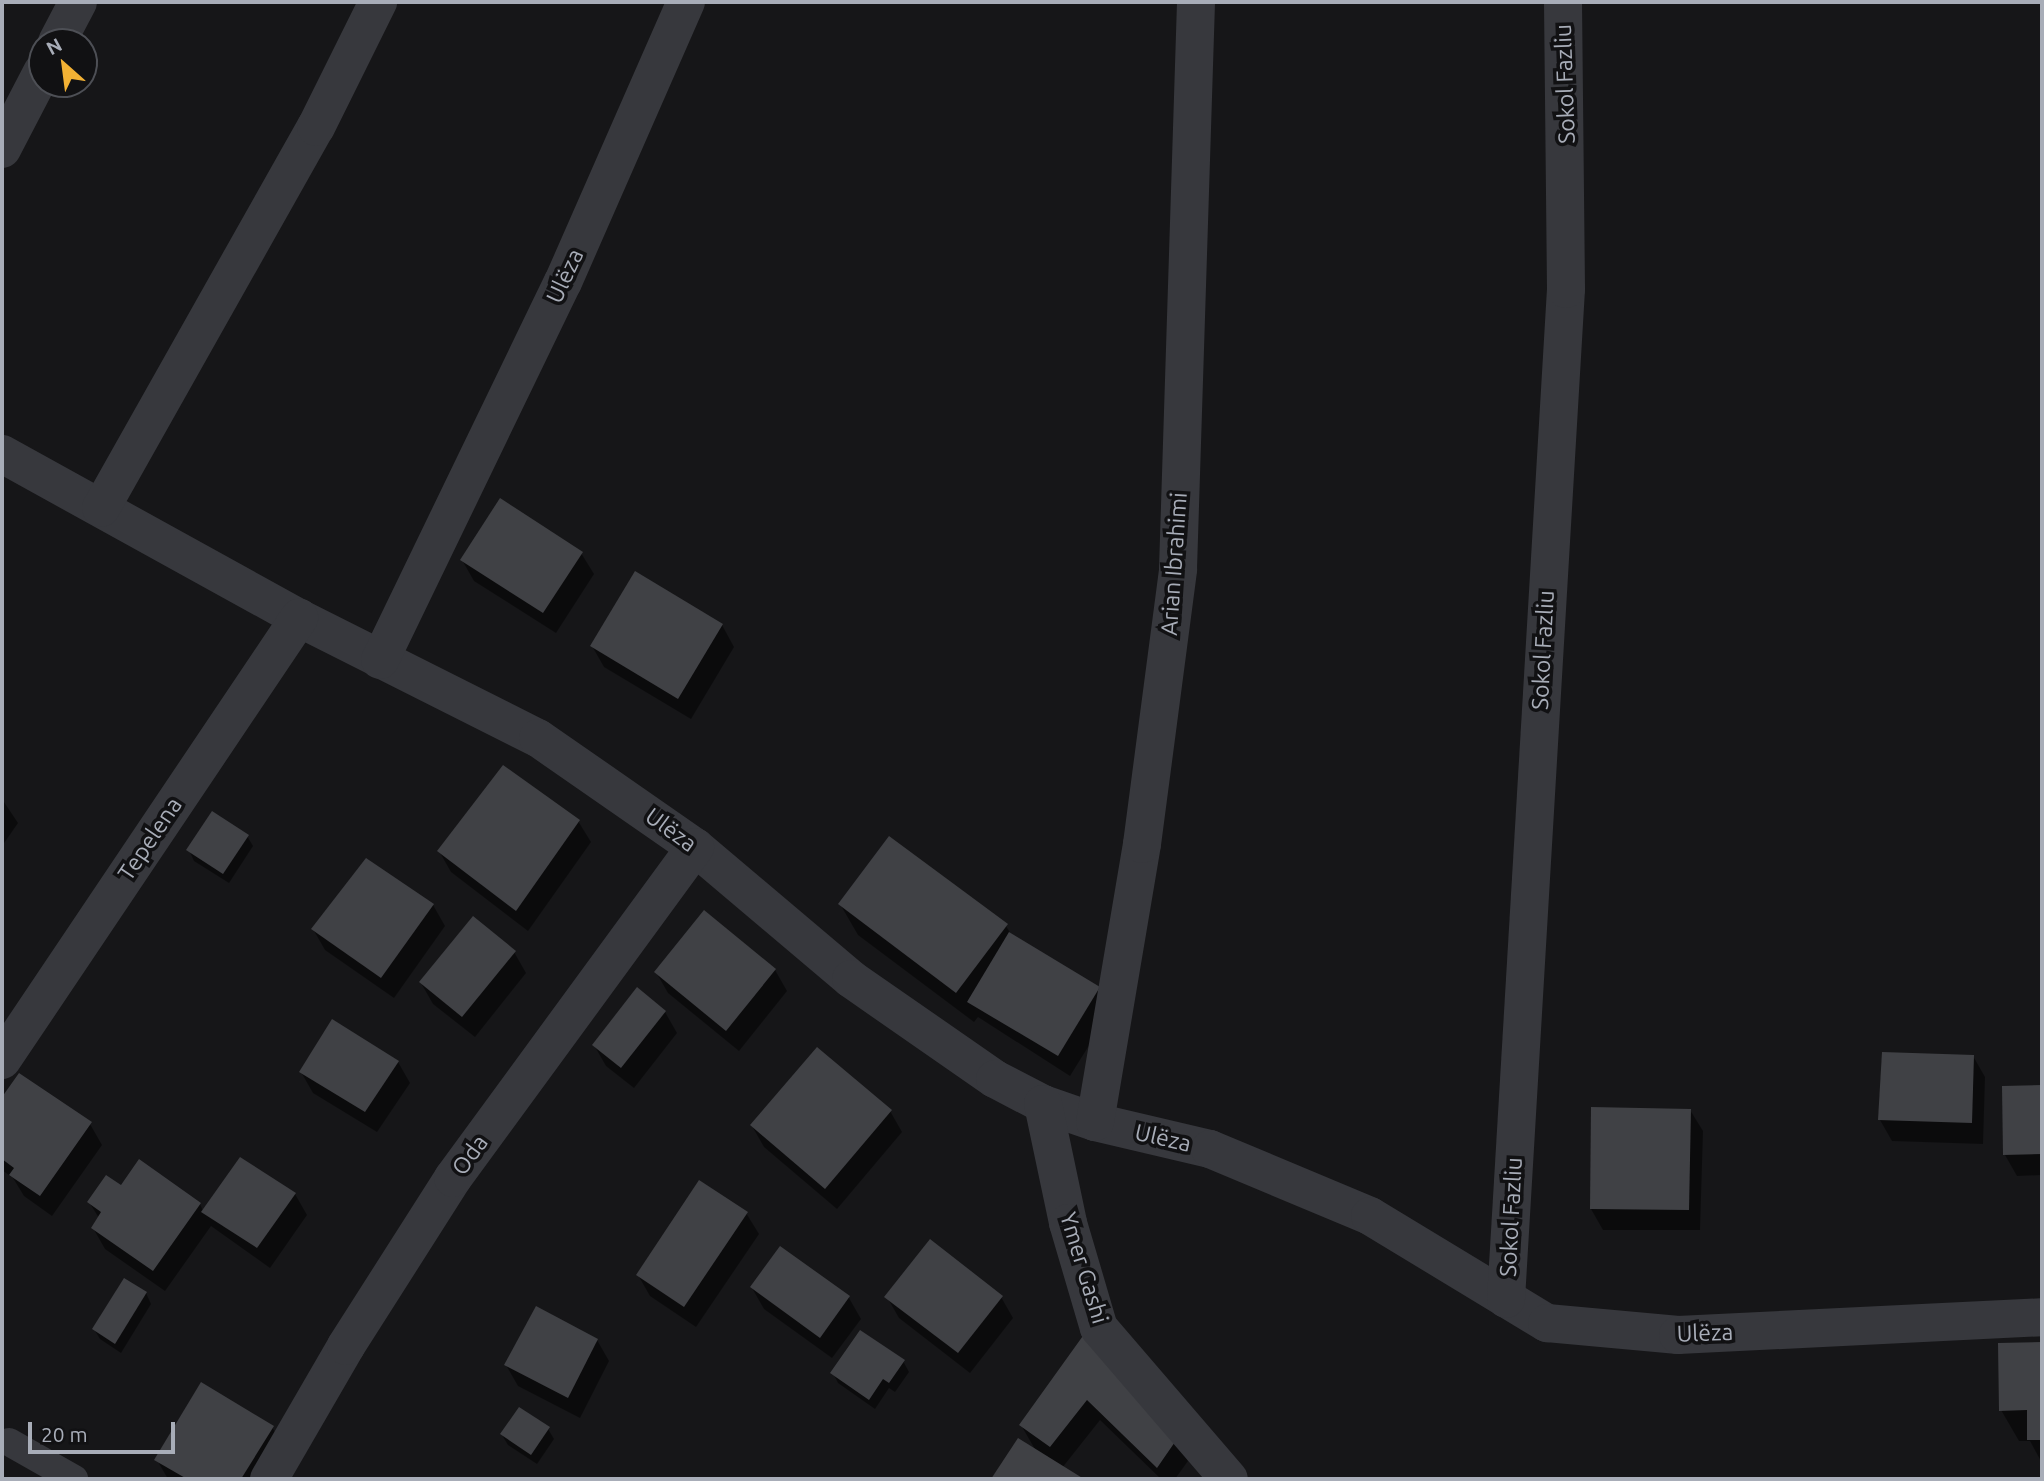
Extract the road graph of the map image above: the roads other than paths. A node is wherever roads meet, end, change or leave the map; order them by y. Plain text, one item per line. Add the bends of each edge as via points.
1 (78, 2) edge
2 (378, 2) edge
3 (686, 2) edge
4 (1196, 2) edge
5 (1563, 2) edge
6 (64, 28) edge
7 (28, 98) edge
8 (2, 149) edge
9 (2, 454) edge
10 (101, 508) junction
11 (299, 618) junction
12 (380, 660) junction
13 (695, 847) junction
14 (2, 1060) edge
15 (1043, 1104) junction
16 (1095, 1122) junction
17 (1506, 1299) junction
18 (2042, 1317) edge
19 (9, 1442) dead end
20 (1224, 1478) edge
21 (74, 1479) edge
22 (269, 1479) edge

1 - 6 street
2 - 10 street via 316,127
3 - 12 street, Ulëza via 563,282
4 - 16 street, Arian Ibrahimi via 1178,569 1142,844
5 - 17 street, Sokol Fazliu via 1566,289
7 - 8 street
9 - 10 street, Ulëza
10 - 11 street, Ulëza
11 - 12 street, Ulëza
11 - 14 street, Tepelena
12 - 13 street, Ulëza via 538,738
13 - 15 street, Ulëza via 850,979 995,1079
13 - 22 street, Oda via 453,1178 346,1346
15 - 16 street, Ulëza
15 - 20 street, Ymer Gashi via 1068,1223 1098,1328
16 - 17 street, Ulëza via 1210,1149 1370,1216
17 - 18 street, Ulëza via 1547,1324 1678,1335
19 - 21 lane

